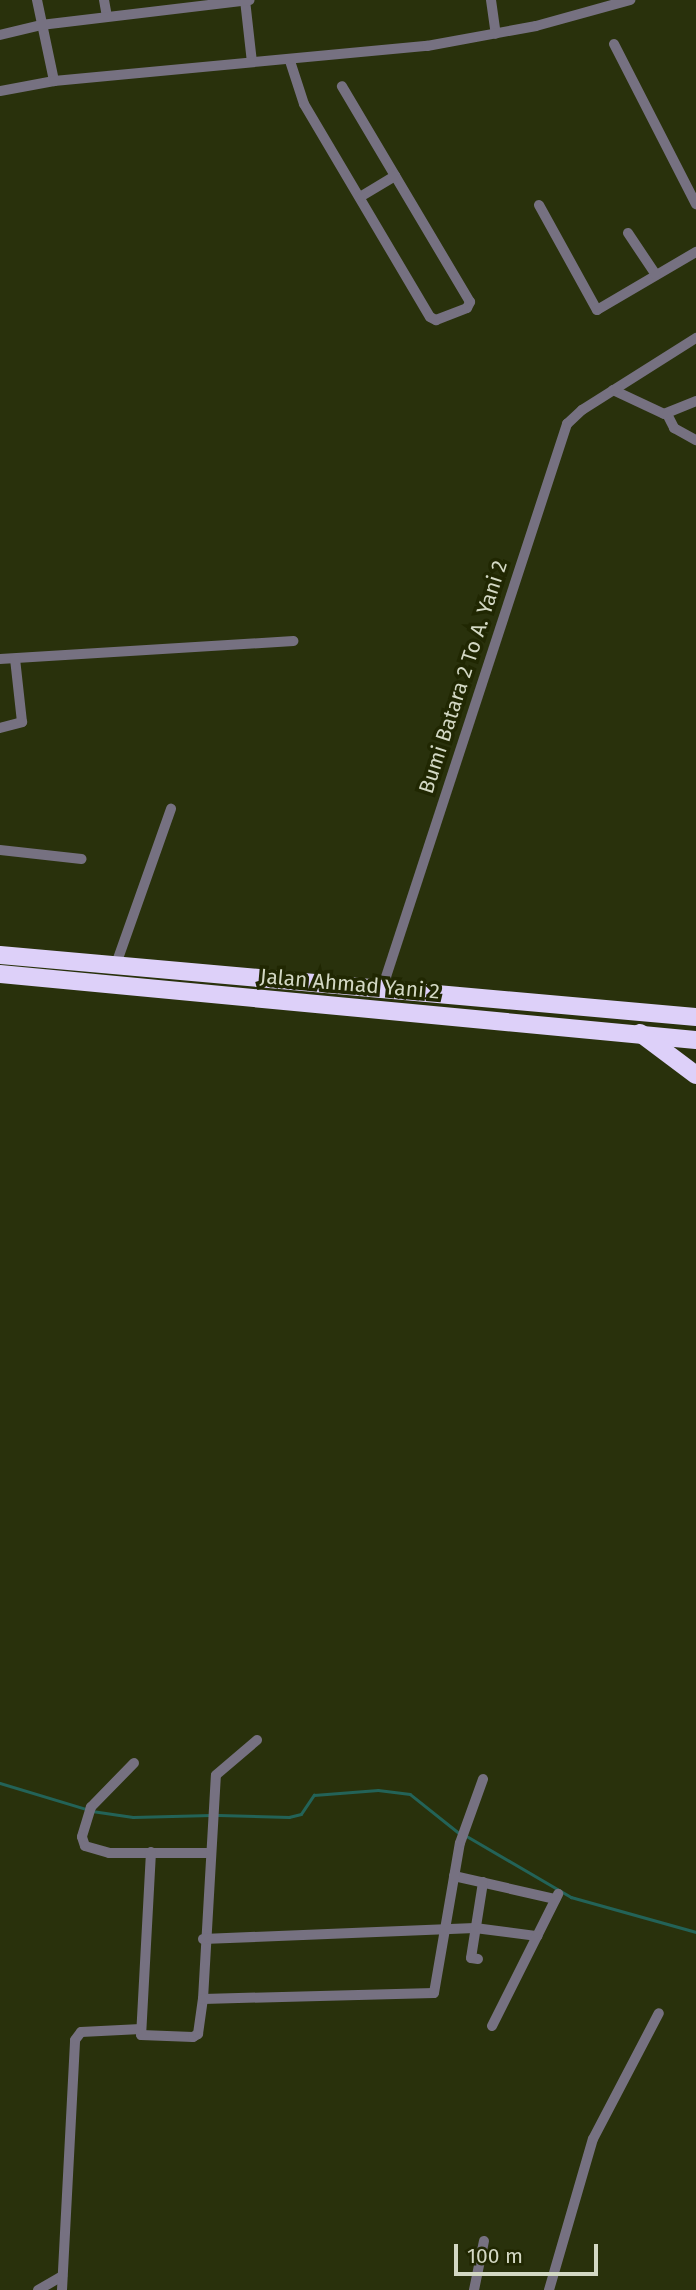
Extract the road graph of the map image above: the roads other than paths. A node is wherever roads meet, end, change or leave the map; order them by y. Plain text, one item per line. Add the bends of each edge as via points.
1 (37, 0) edge
2 (104, 0) edge
3 (247, 0) edge
4 (491, 0) edge
5 (630, 0) edge
6 (227, 1) edge
7 (166, 4) edge
8 (107, 16) junction
9 (41, 25) junction
10 (496, 34) junction
11 (0, 35) edge
12 (614, 44) dead end
13 (290, 61) junction
14 (252, 62) junction
15 (54, 81) junction
16 (342, 86) dead end
17 (0, 91) edge
18 (395, 176) junction
19 (360, 197) junction
20 (696, 204) edge
21 (539, 205) dead end
22 (628, 233) dead end
23 (696, 252) edge
24 (656, 275) junction
25 (696, 338) edge
26 (609, 392) junction
27 (696, 401) edge
28 (667, 414) junction
29 (696, 440) edge
30 (293, 641) dead end
31 (0, 659) edge
32 (15, 659) junction
33 (0, 728) edge
34 (171, 809) dead end
35 (0, 850) edge
36 (82, 859) dead end
37 (0, 955) edge
38 (115, 967) junction
39 (0, 974) edge
40 (382, 989) junction
41 (696, 1017) edge
42 (638, 1032) junction
43 (696, 1040) edge
44 (696, 1075) edge
45 (257, 1740) dead end
46 (134, 1763) dead end
47 (483, 1779) dead end
48 (151, 1852) junction
49 (208, 1853) junction
50 (454, 1876) junction
51 (483, 1882) junction
52 (475, 1928) junction
53 (445, 1930) junction
54 (537, 1936) junction
55 (203, 1939) junction
56 (478, 1959) dead end
57 (203, 1999) junction
58 (659, 2013) dead end
59 (492, 2026) dead end
60 (141, 2029) junction
61 (484, 2241) dead end
62 (62, 2276) junction
63 (38, 2290) edge
64 (62, 2290) edge
65 (474, 2290) edge
66 (549, 2290) edge

1 - 9 street
2 - 8 street
3 - 6 street
3 - 14 street
4 - 10 street
5 - 10 street
6 - 7 street
7 - 8 street
8 - 9 street
9 - 11 street
9 - 15 street
10 - 13 street
12 - 20 street
13 - 14 street
13 - 19 street via 297,90
14 - 15 street
15 - 17 street
16 - 18 street
18 - 19 street
18 - 19 street via 470,302 467,308 436,320 430,317
21 - 24 street via 597,310
22 - 24 street
23 - 24 street
25 - 26 street, Bumi Batara 2 To A. Yani 2
26 - 28 street
26 - 40 street, Bumi Batara 2 To A. Yani 2 via 567,424
27 - 28 street
28 - 29 street via 674,428
30 - 32 street
31 - 32 street
32 - 33 street via 22,722
34 - 38 street
35 - 36 street
37 - 38 highway, Jalan Ahmad Yani 2
38 - 40 highway, Jalan Ahmad Yani 2
39 - 42 highway, Jalan Ahmad Yani 2
40 - 41 highway, Jalan Ahmad Yani 2
42 - 43 highway, Jalan Ahmad Yani 2
42 - 44 highway
45 - 49 street via 216,1775
46 - 48 street via 90,1811 82,1838 85,1846 108,1853
47 - 50 street
48 - 49 street
48 - 60 street
49 - 55 street
50 - 51 street
50 - 53 street
51 - 52 street
51 - 54 street via 557,1896
52 - 53 street
52 - 54 street
52 - 56 street via 471,1958
53 - 55 street
53 - 57 street via 434,1993
54 - 59 street
55 - 57 street
57 - 60 street via 198,2034 192,2037 146,2037
58 - 66 street via 593,2139
60 - 62 street via 81,2032 75,2040
61 - 65 street
62 - 63 street
62 - 64 street

